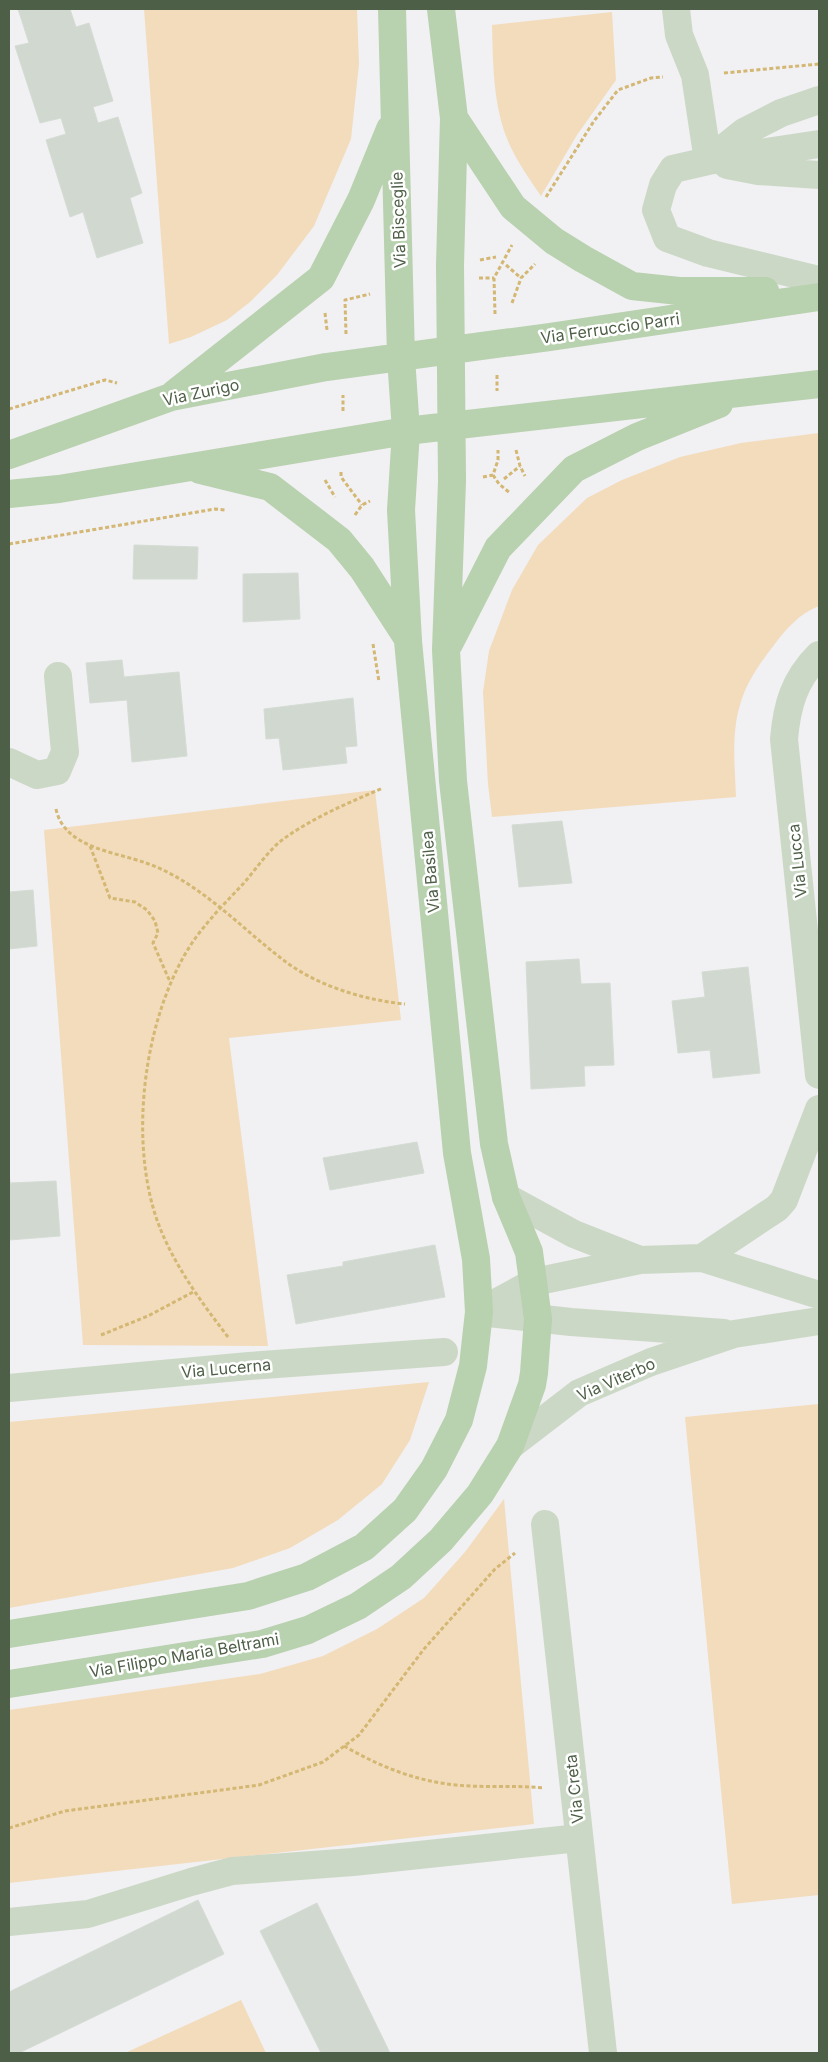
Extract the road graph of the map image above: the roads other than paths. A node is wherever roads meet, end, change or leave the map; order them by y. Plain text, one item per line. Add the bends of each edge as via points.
1 (392, 9) edge
2 (441, 9) edge
3 (676, 9) edge
4 (819, 100) edge
5 (394, 118) junction
6 (454, 118) junction
7 (819, 144) edge
8 (708, 161) junction
9 (819, 174) edge
10 (819, 280) edge
11 (819, 291) edge
12 (819, 297) edge
13 (451, 351) junction
14 (401, 356) junction
15 (819, 384) edge
16 (754, 390) junction
17 (171, 397) junction
18 (452, 424) junction
19 (406, 430) junction
20 (9, 455) edge
21 (189, 468) junction
22 (9, 494) edge
23 (408, 641) junction
24 (446, 650) junction
25 (819, 655) edge
26 (58, 676) dead end
27 (9, 762) edge
28 (819, 1075) edge
29 (819, 1109) edge
30 (506, 1197) junction
31 (702, 1258) junction
32 (640, 1260) junction
33 (534, 1282) junction
34 (819, 1295) edge
35 (479, 1312) junction
36 (538, 1319) junction
37 (819, 1321) edge
38 (734, 1334) junction
39 (444, 1352) dead end
40 (9, 1388) edge
41 (510, 1446) junction
42 (545, 1524) dead end
43 (9, 1634) edge
44 (9, 1684) edge
45 (580, 1838) junction
46 (9, 1922) edge
47 (603, 2053) edge

1 - 5 main road, Via Bisceglie
2 - 6 main road
3 - 8 street via 679,35 695,75
4 - 8 street via 781,113 744,132
5 - 14 main road, Via Bisceglie
5 - 17 main road via 361,200 321,278
6 - 11 main road via 513,207 554,241 632,286 679,291
6 - 13 main road
7 - 8 street
8 - 9 street via 758,171
8 - 10 street via 673,169 663,185 656,210 667,238 708,253
12 - 13 main road, Via Ferruccio Parri
13 - 14 main road, Via Ferruccio Parri
13 - 18 main road
14 - 17 main road, Via Zurigo
14 - 19 main road, Via Bisceglie
15 - 16 main road
16 - 18 main road
16 - 24 main road via 637,437 574,469 498,548
17 - 20 main road, Via Zurigo
18 - 19 main road
18 - 24 main road, Via Basilea
19 - 21 main road
19 - 23 main road, Via Basilea via 401,502
21 - 22 main road
21 - 23 main road via 270,487 339,540 362,568
23 - 35 main road, Via Basilea via 457,1153 476,1259
24 - 30 main road, Via Basilea via 453,781 494,1144
25 - 28 street, Via Lucca via 802,676 790,700 784,739
26 - 27 street via 65,752 58,772 38,776
29 - 31 street via 784,1200
30 - 32 street via 574,1234
30 - 33 main road, Via Basilea via 529,1252
31 - 32 street
31 - 34 street
32 - 33 street
33 - 35 street
33 - 36 main road, Via Basilea
35 - 36 street
35 - 43 main road via 473,1366 459,1420 434,1469 405,1510 364,1547 308,1577 248,1596
36 - 38 street, Via Viterbo
36 - 41 main road, Via Filippo Maria Beltrami via 532,1385
37 - 38 street, Via Viterbo
38 - 41 street, Via Viterbo via 651,1362 578,1393
39 - 40 street, Via Lucerna
41 - 44 main road, Via Filippo Maria Beltrami via 480,1494 428,1553 401,1577 358,1606 317,1626 262,1644
42 - 45 street, Via Creta
45 - 46 street via 232,1871 88,1914
45 - 47 street, Via Creta

